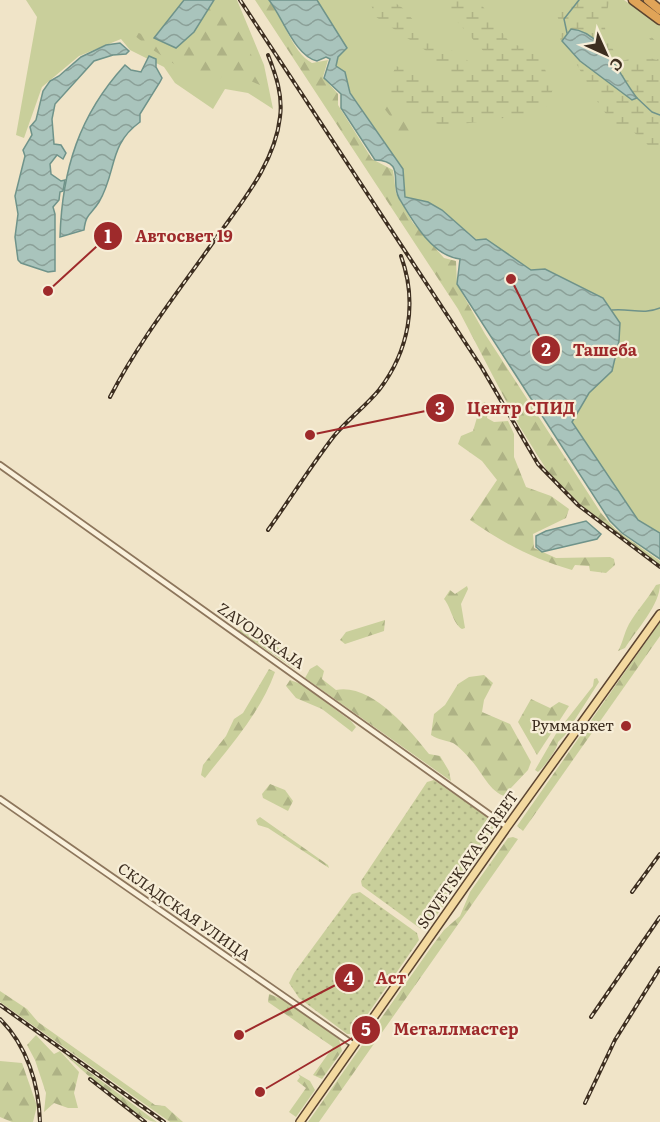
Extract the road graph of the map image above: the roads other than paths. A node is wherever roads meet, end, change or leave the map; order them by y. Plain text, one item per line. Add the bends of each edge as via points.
1 (633, 0) edge
2 (648, 0) edge
3 (660, 10) edge
4 (660, 20) edge
5 (0, 465) edge
6 (660, 614) edge
7 (0, 799) edge
8 (507, 827) junction
9 (354, 1045) junction
10 (300, 1122) edge

1 - 4 highway
2 - 3 highway
5 - 8 street, ZAVODSKAJA
6 - 8 main road, SOVETSKAYA STREET
7 - 9 street, СКЛАДСКАЯ УЛИЦА
8 - 9 main road, SOVETSKAYA STREET
9 - 10 main road, SOVETSKAYA STREET

